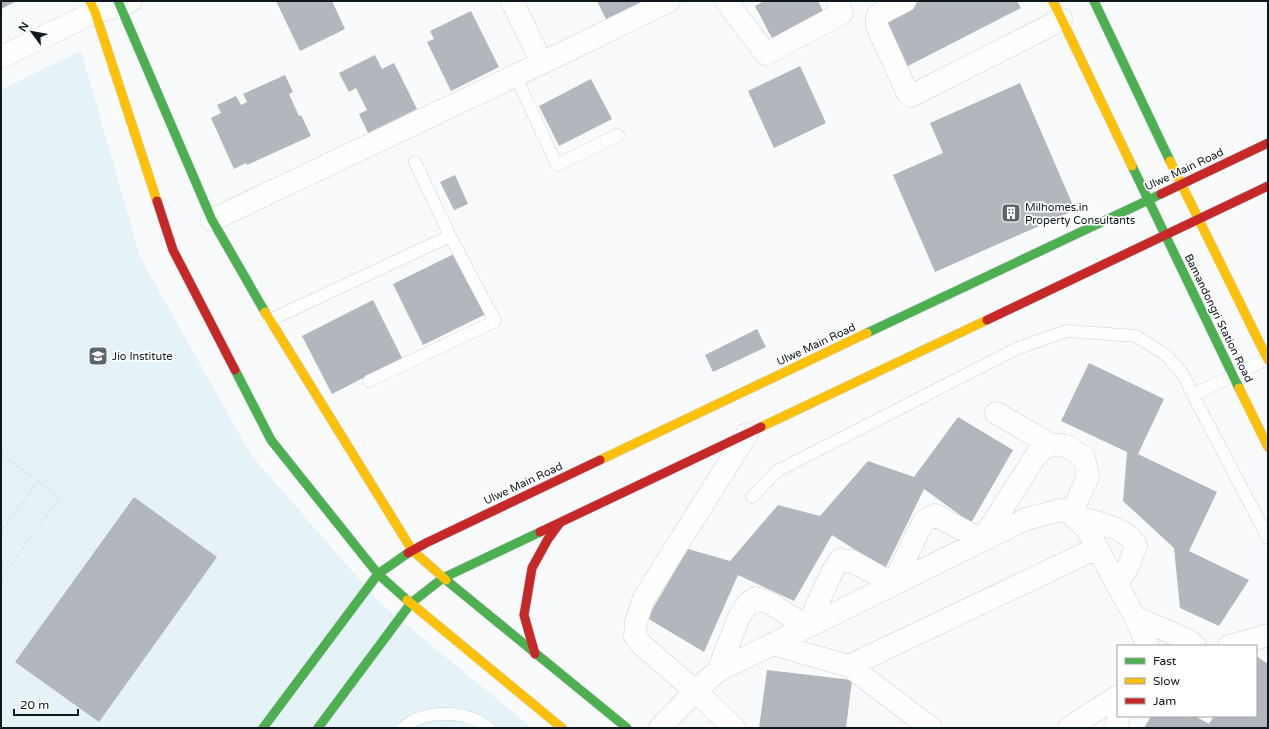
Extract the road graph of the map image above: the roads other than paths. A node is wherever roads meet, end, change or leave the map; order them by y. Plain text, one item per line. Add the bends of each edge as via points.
1 (512, 1) edge
2 (669, 1) edge
3 (726, 1) edge
4 (838, 1) edge
5 (905, 1) edge
6 (1094, 1) edge
7 (123, 3) edge
8 (92, 6) edge
9 (1057, 10) edge
10 (1, 57) edge
11 (542, 63) junction
12 (515, 75) junction
13 (618, 135) dead end
14 (1268, 143) edge
15 (415, 162) dead end
16 (1181, 184) junction
17 (1268, 186) edge
18 (1148, 200) junction
19 (1198, 219) junction
20 (212, 220) junction
21 (450, 236) junction
22 (1165, 236) junction
23 (270, 320) junction
24 (1268, 359) edge
25 (1233, 375) junction
26 (369, 381) dead end
27 (1193, 395) junction
28 (996, 413) dead end
29 (747, 434) junction
30 (1050, 444) junction
31 (1268, 447) edge
32 (752, 497) dead end
33 (1071, 514) junction
34 (559, 523) junction
35 (1268, 538) edge
36 (982, 540) junction
37 (1097, 548) junction
38 (412, 550) junction
39 (378, 574) junction
40 (443, 578) junction
41 (893, 584) junction
42 (1117, 584) junction
43 (411, 603) junction
44 (1135, 617) junction
45 (807, 627) junction
46 (1268, 635) edge
47 (772, 644) junction
48 (1148, 645) edge
49 (1194, 645) edge
50 (1233, 645) edge
51 (535, 654) junction
52 (849, 666) junction
53 (718, 671) junction
54 (695, 691) junction
55 (1117, 697) edge
56 (1119, 717) edge
57 (263, 728) edge
58 (318, 728) edge
59 (402, 728) edge
60 (489, 728) edge
61 (562, 728) edge
62 (627, 728) edge
63 (660, 728) edge
64 (734, 728) edge
65 (931, 728) edge
66 (1069, 728) edge
67 (1116, 728) edge

1 - 11 street
2 - 11 street
3 - 4 street via 766,54 842,13
5 - 9 street via 878,15 876,26 911,96 1038,32
6 - 16 street
7 - 8 street
7 - 20 street
8 - 10 street
8 - 39 street via 173,250 271,440
9 - 18 street, Bamandongri Station Road
11 - 12 street
12 - 13 lane via 558,165
12 - 20 street
14 - 16 street, Ulwe Main Road
15 - 21 lane
16 - 18 street, Ulwe Main Road
16 - 19 street
17 - 19 street
18 - 22 street, Bamandongri Station Road
18 - 38 street, Ulwe Main Road
19 - 22 street
19 - 24 street
20 - 23 street
21 - 23 lane
21 - 26 lane via 495,321
22 - 25 street, Bamandongri Station Road
22 - 29 street
23 - 38 street
24 - 25 lane
25 - 27 lane
25 - 31 street, Bamandongri Station Road
27 - 32 lane via 1183,374 1166,355 1136,336 1067,331 1018,348 777,471
27 - 35 lane
28 - 30 street
29 - 34 street
29 - 54 street via 644,598 636,622 635,636 642,645
30 - 33 street via 1066,446 1084,457 1088,477
30 - 36 street via 1037,454
33 - 36 street via 1061,510 1026,519
33 - 37 street via 1086,528
33 - 42 street via 1116,529 1129,536 1136,545 1129,565
34 - 40 street
34 - 51 street via 532,568 524,616
36 - 41 street
36 - 41 street via 935,515 924,521
37 - 42 street
37 - 52 street
38 - 39 street, Ulwe Main Road
38 - 40 street
39 - 43 street
39 - 57 street, Ulwe Main Road
40 - 43 street
40 - 51 street
41 - 45 street
41 - 45 street via 852,561 840,560
42 - 44 street
43 - 58 street
43 - 61 street
44 - 48 street
44 - 49 street via 1188,640
45 - 47 street
45 - 53 street via 770,603 756,598 748,603 739,618
46 - 50 street
47 - 52 street
47 - 53 street
51 - 62 street
52 - 65 street
53 - 54 street
54 - 63 street
54 - 64 street
55 - 66 street
56 - 67 street
59 - 60 lane via 429,715 455,714 478,721

